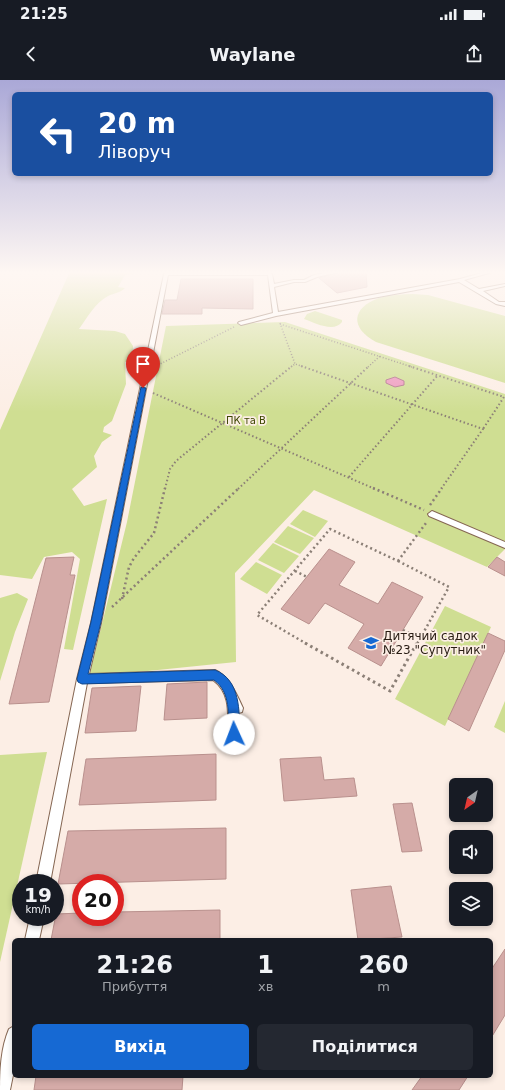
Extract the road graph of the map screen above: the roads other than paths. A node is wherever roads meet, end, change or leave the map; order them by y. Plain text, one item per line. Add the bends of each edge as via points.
1 (157, 318) edge
2 (260, 318) edge
3 (241, 323) road end
4 (432, 514) road end
5 (505, 545) edge
6 (82, 679) junction
7 (234, 734) dead end
8 (45, 874) edge
9 (35, 926) edge
10 (32, 938) edge
11 (12, 1046) edge
12 (2, 1090) edge

1 - 6 lane via 96,622
2 - 3 lane
4 - 5 lane
6 - 7 lane via 215,675 224,681 236,704
6 - 8 lane
9 - 10 lane
11 - 12 lane

